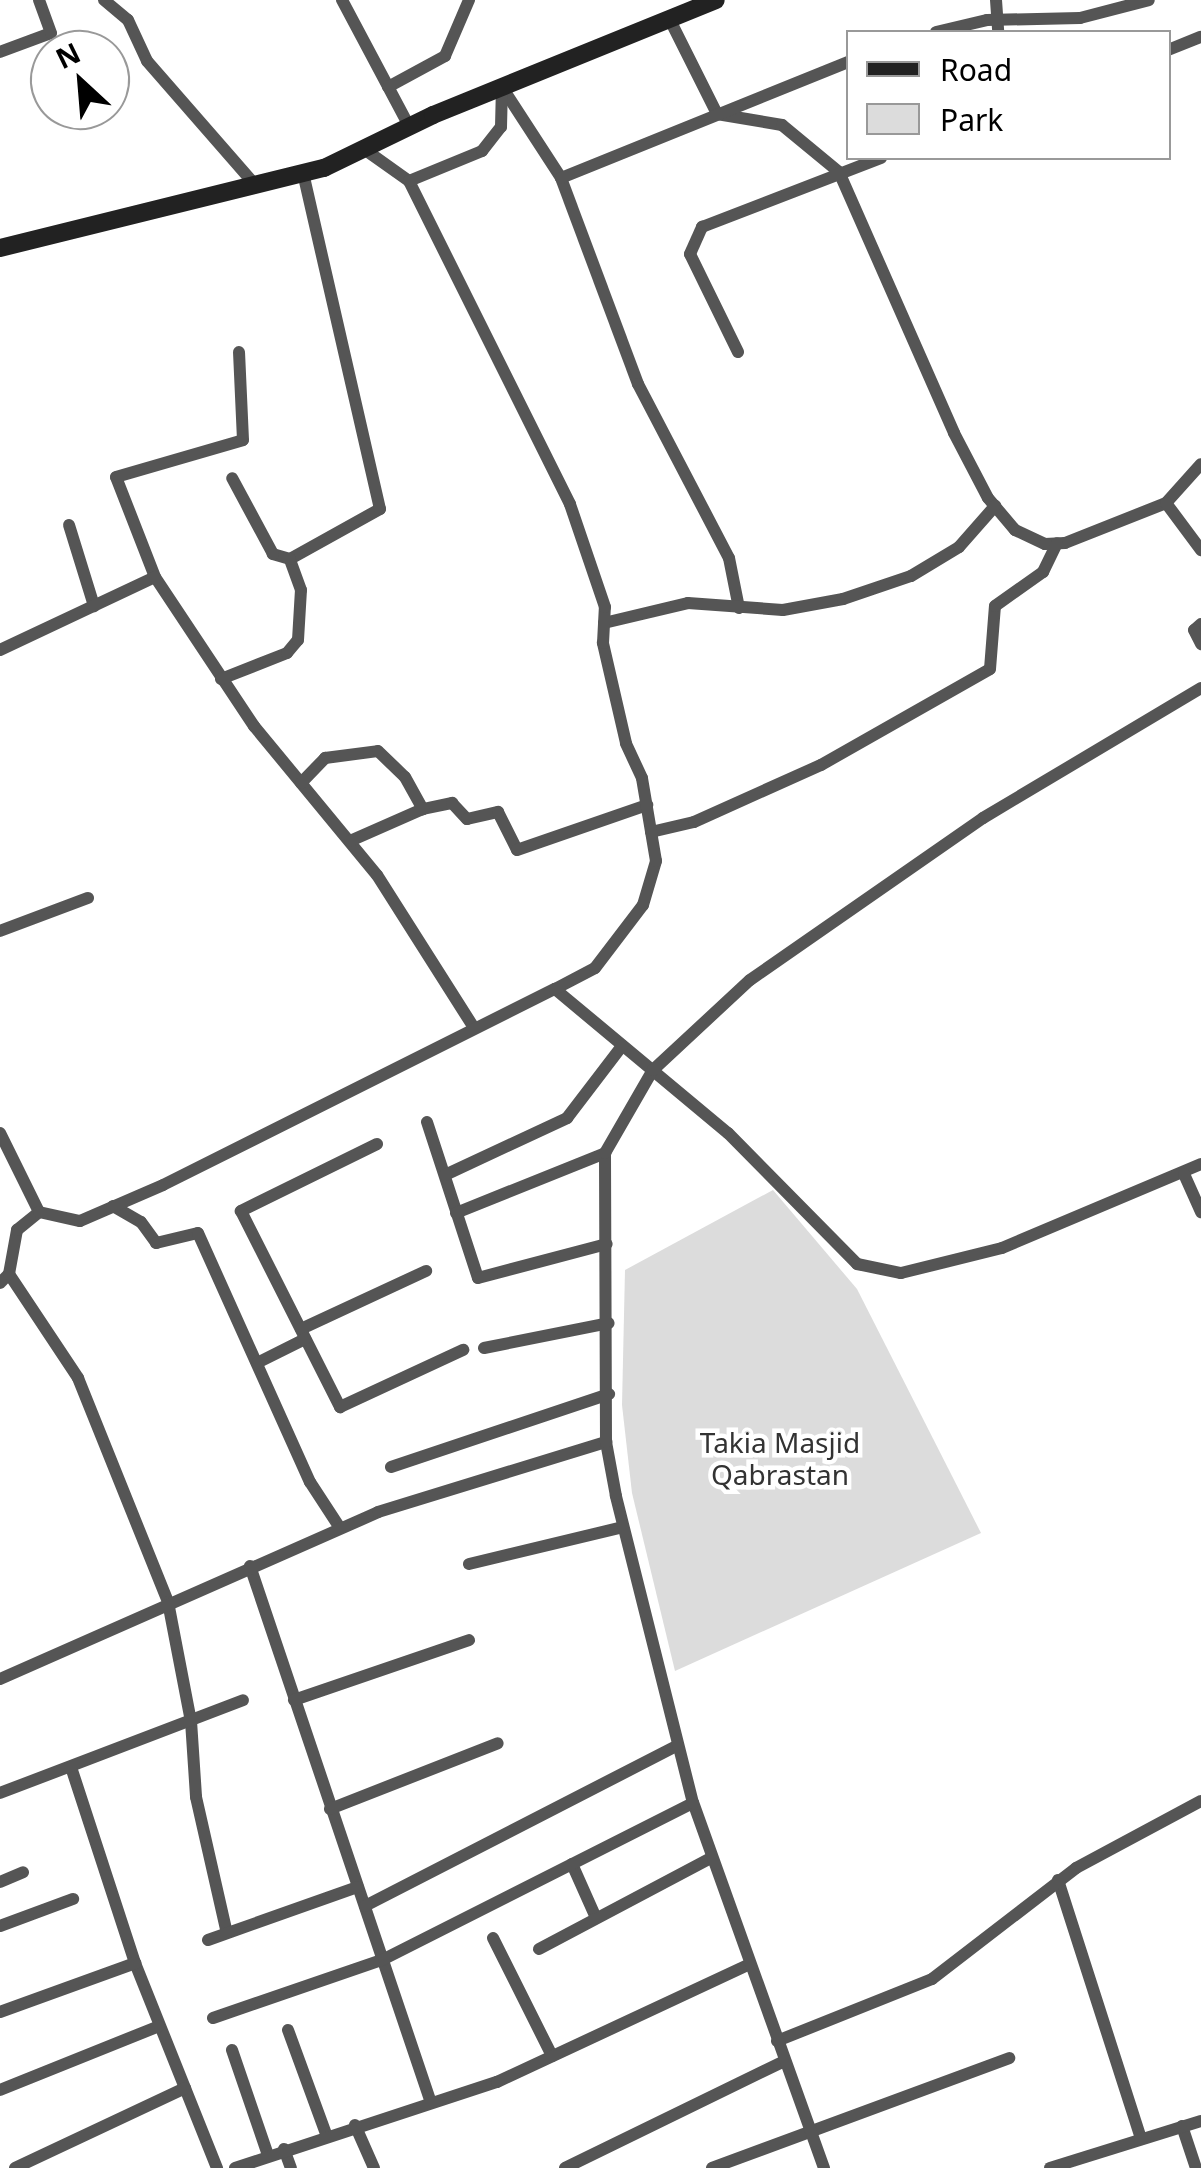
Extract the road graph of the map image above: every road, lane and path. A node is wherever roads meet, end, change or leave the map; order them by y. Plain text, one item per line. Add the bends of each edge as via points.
1 (39, 0) edge
2 (104, 0) edge
3 (342, 0) edge
4 (469, 0) edge
5 (716, 0) edge
6 (996, 0) edge
7 (1149, 0) edge
8 (669, 18) junction
9 (999, 26) edge
10 (957, 30) edge
11 (1201, 37) edge
12 (1171, 49) edge
13 (0, 52) edge
14 (846, 63) edge
15 (502, 86) junction
16 (388, 87) junction
17 (717, 114) junction
18 (409, 126) junction
19 (364, 148) junction
20 (875, 160) edge
21 (839, 172) junction
22 (302, 173) junction
23 (561, 178) junction
24 (409, 181) junction
25 (255, 185) junction
26 (0, 248) edge
27 (239, 352) dead end
28 (738, 352) dead end
29 (1201, 464) edge
30 (232, 478) dead end
31 (1166, 503) junction
32 (995, 506) junction
33 (69, 525) dead end
34 (1057, 544) junction
35 (1201, 550) edge
36 (290, 559) junction
37 (155, 577) junction
38 (94, 606) junction
39 (739, 608) junction
40 (604, 623) junction
41 (1201, 624) edge
42 (1201, 644) edge
43 (0, 650) edge
44 (221, 679) junction
45 (1201, 688) edge
46 (301, 782) junction
47 (646, 806) junction
48 (422, 809) junction
49 (652, 832) junction
50 (350, 841) junction
51 (88, 898) dead end
52 (0, 931) edge
53 (555, 989) junction
54 (473, 1026) junction
55 (622, 1046) junction
56 (654, 1070) junction
57 (427, 1122) dead end
58 (0, 1133) edge
59 (376, 1144) dead end
60 (606, 1153) junction
61 (1201, 1164) edge
62 (1184, 1174) junction
63 (445, 1175) junction
64 (114, 1206) junction
65 (39, 1212) junction
66 (1201, 1212) edge
67 (456, 1213) junction
68 (607, 1244) junction
69 (426, 1271) dead end
70 (5, 1278) edge
71 (609, 1323) junction
72 (303, 1334) junction
73 (484, 1348) dead end
74 (462, 1350) dead end
75 (257, 1363) junction
76 (608, 1394) junction
77 (606, 1442) junction
78 (391, 1467) dead end
79 (623, 1527) junction
80 (340, 1528) junction
81 (469, 1564) dead end
82 (250, 1566) junction
83 (168, 1602) junction
84 (469, 1640) dead end
85 (0, 1679) edge
86 (243, 1700) dead end
87 (294, 1700) junction
88 (191, 1721) junction
89 (498, 1742) dead end
90 (676, 1746) junction
91 (70, 1767) junction
92 (0, 1793) edge
93 (1201, 1802) edge
94 (694, 1803) junction
95 (330, 1809) junction
96 (711, 1858) junction
97 (572, 1864) junction
98 (22, 1872) dead end
99 (1058, 1880) junction
100 (0, 1882) edge
101 (358, 1887) junction
102 (73, 1899) dead end
103 (365, 1906) junction
104 (596, 1918) junction
105 (0, 1926) edge
106 (228, 1934) junction
107 (493, 1938) dead end
108 (208, 1940) dead end
109 (539, 1948) dead end
110 (384, 1959) junction
111 (136, 1963) junction
112 (748, 1965) junction
113 (0, 2012) edge
114 (212, 2018) dead end
115 (159, 2026) junction
116 (288, 2030) dead end
117 (776, 2041) junction
118 (232, 2050) dead end
119 (552, 2056) junction
120 (1010, 2058) dead end
121 (784, 2061) junction
122 (184, 2088) junction
123 (0, 2090) edge
124 (430, 2100) junction
125 (1201, 2120) edge
126 (355, 2125) junction
127 (1182, 2126) junction
128 (326, 2134) junction
129 (812, 2134) junction
130 (1141, 2139) junction
131 (284, 2149) junction
132 (268, 2155) junction
133 (38, 2163) edge
134 (15, 2168) edge
135 (217, 2168) edge
136 (235, 2168) edge
137 (292, 2168) edge
138 (374, 2168) edge
139 (565, 2168) edge
140 (712, 2168) edge
141 (824, 2168) edge
142 (1050, 2168) edge
143 (1196, 2168) edge

1 - 13 street via 51,33
2 - 25 street via 128,20 147,61
3 - 16 street
4 - 16 street via 444,56
5 - 8 street
6 - 9 street
7 - 9 street via 1080,18
8 - 15 street
8 - 17 street
9 - 10 street
11 - 12 street
14 - 17 street
15 - 18 street
15 - 23 street
15 - 24 street via 500,128 482,151
16 - 18 street
17 - 21 street via 782,125
17 - 23 street
18 - 19 street
19 - 22 street
19 - 24 street
20 - 21 street
21 - 28 street via 702,227 693,240 690,254
21 - 32 street via 954,433
22 - 25 street
22 - 36 street via 380,509
23 - 39 street via 638,384 729,558
24 - 40 street via 570,504
25 - 26 street
27 - 37 street via 243,440 116,476
29 - 31 street
30 - 36 street via 272,554
31 - 34 street
31 - 35 street
32 - 34 street via 1016,530
32 - 39 street via 960,547 911,576 813,604
33 - 38 street
34 - 49 street via 1042,572 994,606 990,669 820,765 694,822
36 - 44 street via 301,590 298,640 286,653
37 - 38 street
37 - 44 street
38 - 43 street
39 - 40 street via 688,603
40 - 47 street via 626,743
41 - 42 street via 1194,630
44 - 46 street
45 - 56 street via 983,818 750,980
46 - 48 street via 325,758 349,750 356,758 378,752 405,777
46 - 50 street
47 - 48 street via 518,850 498,812 467,819 452,803
47 - 49 street
48 - 50 street
49 - 53 street via 656,861 632,922 595,968
50 - 54 street
51 - 52 street
53 - 54 street
53 - 55 street
54 - 64 street
55 - 56 street
55 - 63 street via 568,1118
56 - 60 street
56 - 62 street via 742,1146 858,1264 901,1273 1002,1248
57 - 63 street
58 - 65 street
59 - 72 street via 242,1211
60 - 67 street
60 - 68 street
61 - 62 street
62 - 66 street
63 - 67 street
64 - 65 street via 80,1221
64 - 75 street via 140,1222 156,1243 198,1233
65 - 70 street via 18,1230
67 - 68 street via 478,1278
68 - 71 street
69 - 72 street
70 - 83 street via 78,1378
71 - 73 street
71 - 76 street
72 - 74 street via 340,1408
72 - 75 street
75 - 80 street via 310,1482
76 - 77 street
76 - 78 street
77 - 79 street
77 - 80 street
79 - 81 street
79 - 90 street
80 - 82 street
82 - 83 street
82 - 87 street
83 - 85 street
83 - 88 street
84 - 87 street
86 - 88 street
87 - 95 street
88 - 91 street
88 - 106 street via 196,1797
89 - 95 street
90 - 94 street
90 - 103 street
91 - 92 street
91 - 111 street
93 - 99 street
94 - 96 street
94 - 97 street
95 - 101 street
96 - 104 street
96 - 112 street
97 - 104 street
97 - 110 street
98 - 100 street
99 - 117 street via 932,1979
99 - 130 street
101 - 103 street
101 - 106 street
102 - 105 street
103 - 110 street
104 - 109 street
106 - 108 street
107 - 119 street
110 - 114 street
110 - 124 street
111 - 113 street
111 - 115 street
112 - 117 street
112 - 119 street
115 - 122 street
115 - 123 street
116 - 128 street
117 - 121 street
118 - 132 street
119 - 124 street via 497,2082
120 - 129 street
121 - 129 street
121 - 139 street
122 - 133 street
122 - 135 street
124 - 126 street
125 - 127 street
126 - 128 street
126 - 138 street
127 - 130 street
127 - 143 street
128 - 131 street
129 - 140 street
129 - 141 street
130 - 142 street
131 - 132 street
131 - 137 street
132 - 136 street
133 - 134 street

